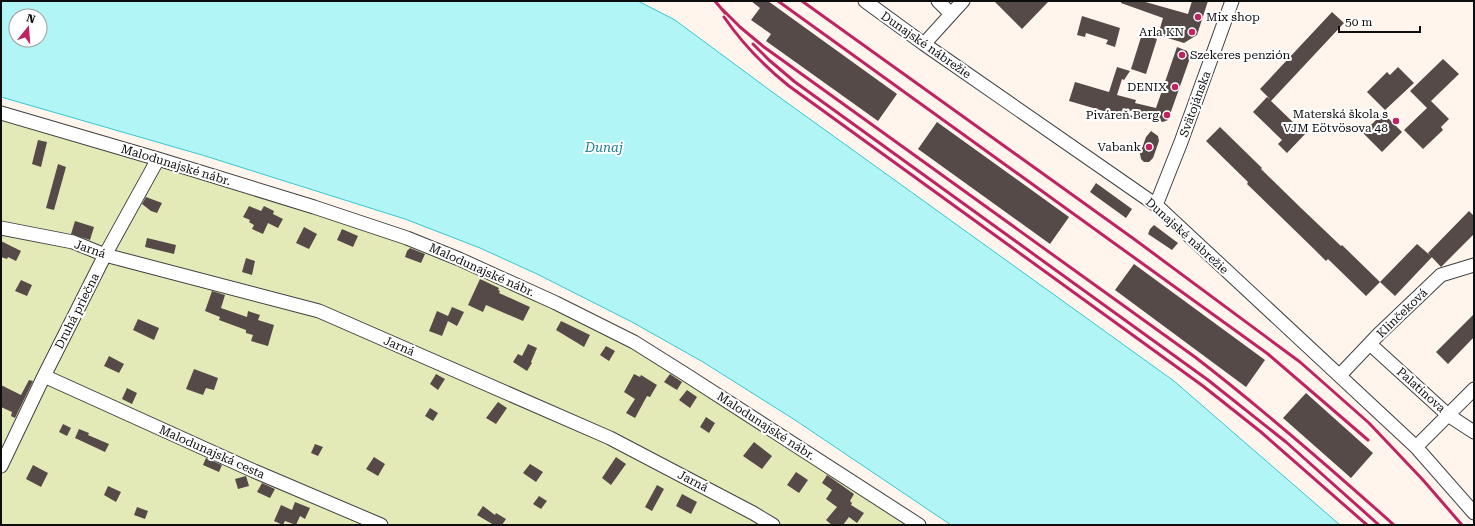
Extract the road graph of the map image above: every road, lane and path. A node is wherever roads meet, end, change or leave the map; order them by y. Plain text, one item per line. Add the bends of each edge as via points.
1 (865, 1) edge
2 (938, 1) edge
3 (963, 1) edge
4 (1232, 1) edge
5 (951, 14) junction
6 (924, 44) junction
7 (1, 113) edge
8 (158, 159) junction
9 (1156, 205) junction
10 (1, 228) edge
11 (105, 255) junction
12 (1474, 265) edge
13 (1371, 345) junction
14 (1340, 375) junction
15 (44, 376) junction
16 (1474, 389) edge
17 (1448, 415) junction
18 (1474, 432) edge
19 (1416, 447) junction
20 (1, 466) edge
21 (1474, 513) edge
22 (381, 525) edge
23 (773, 525) edge
24 (919, 525) edge

1 - 6 street, Dunajské nábrežie
2 - 5 street
3 - 5 street
4 - 9 street, Svätojánska
5 - 6 street
6 - 9 street, Dunajské nábrežie
7 - 8 street, Malodunajské nábr.
8 - 11 street, Druhá priečna
8 - 24 street, Malodunajské nábr. via 407,238 570,310 634,342
9 - 14 street, Dunajské nábrežie
10 - 11 street, Jarná via 73,242
11 - 15 street, Druhá priečna
11 - 23 street, Jarná via 319,311 610,438
12 - 13 street, Klinčeková via 1441,275
13 - 14 street, Klinčeková
13 - 17 street, Palatínova
14 - 19 street, Dunajské nábrežie
15 - 20 street, Druhá priečna
15 - 22 street, Malodunajská cesta
16 - 17 street
17 - 18 street, Palatínova
17 - 19 street
19 - 21 street, Dunajské nábrežie

